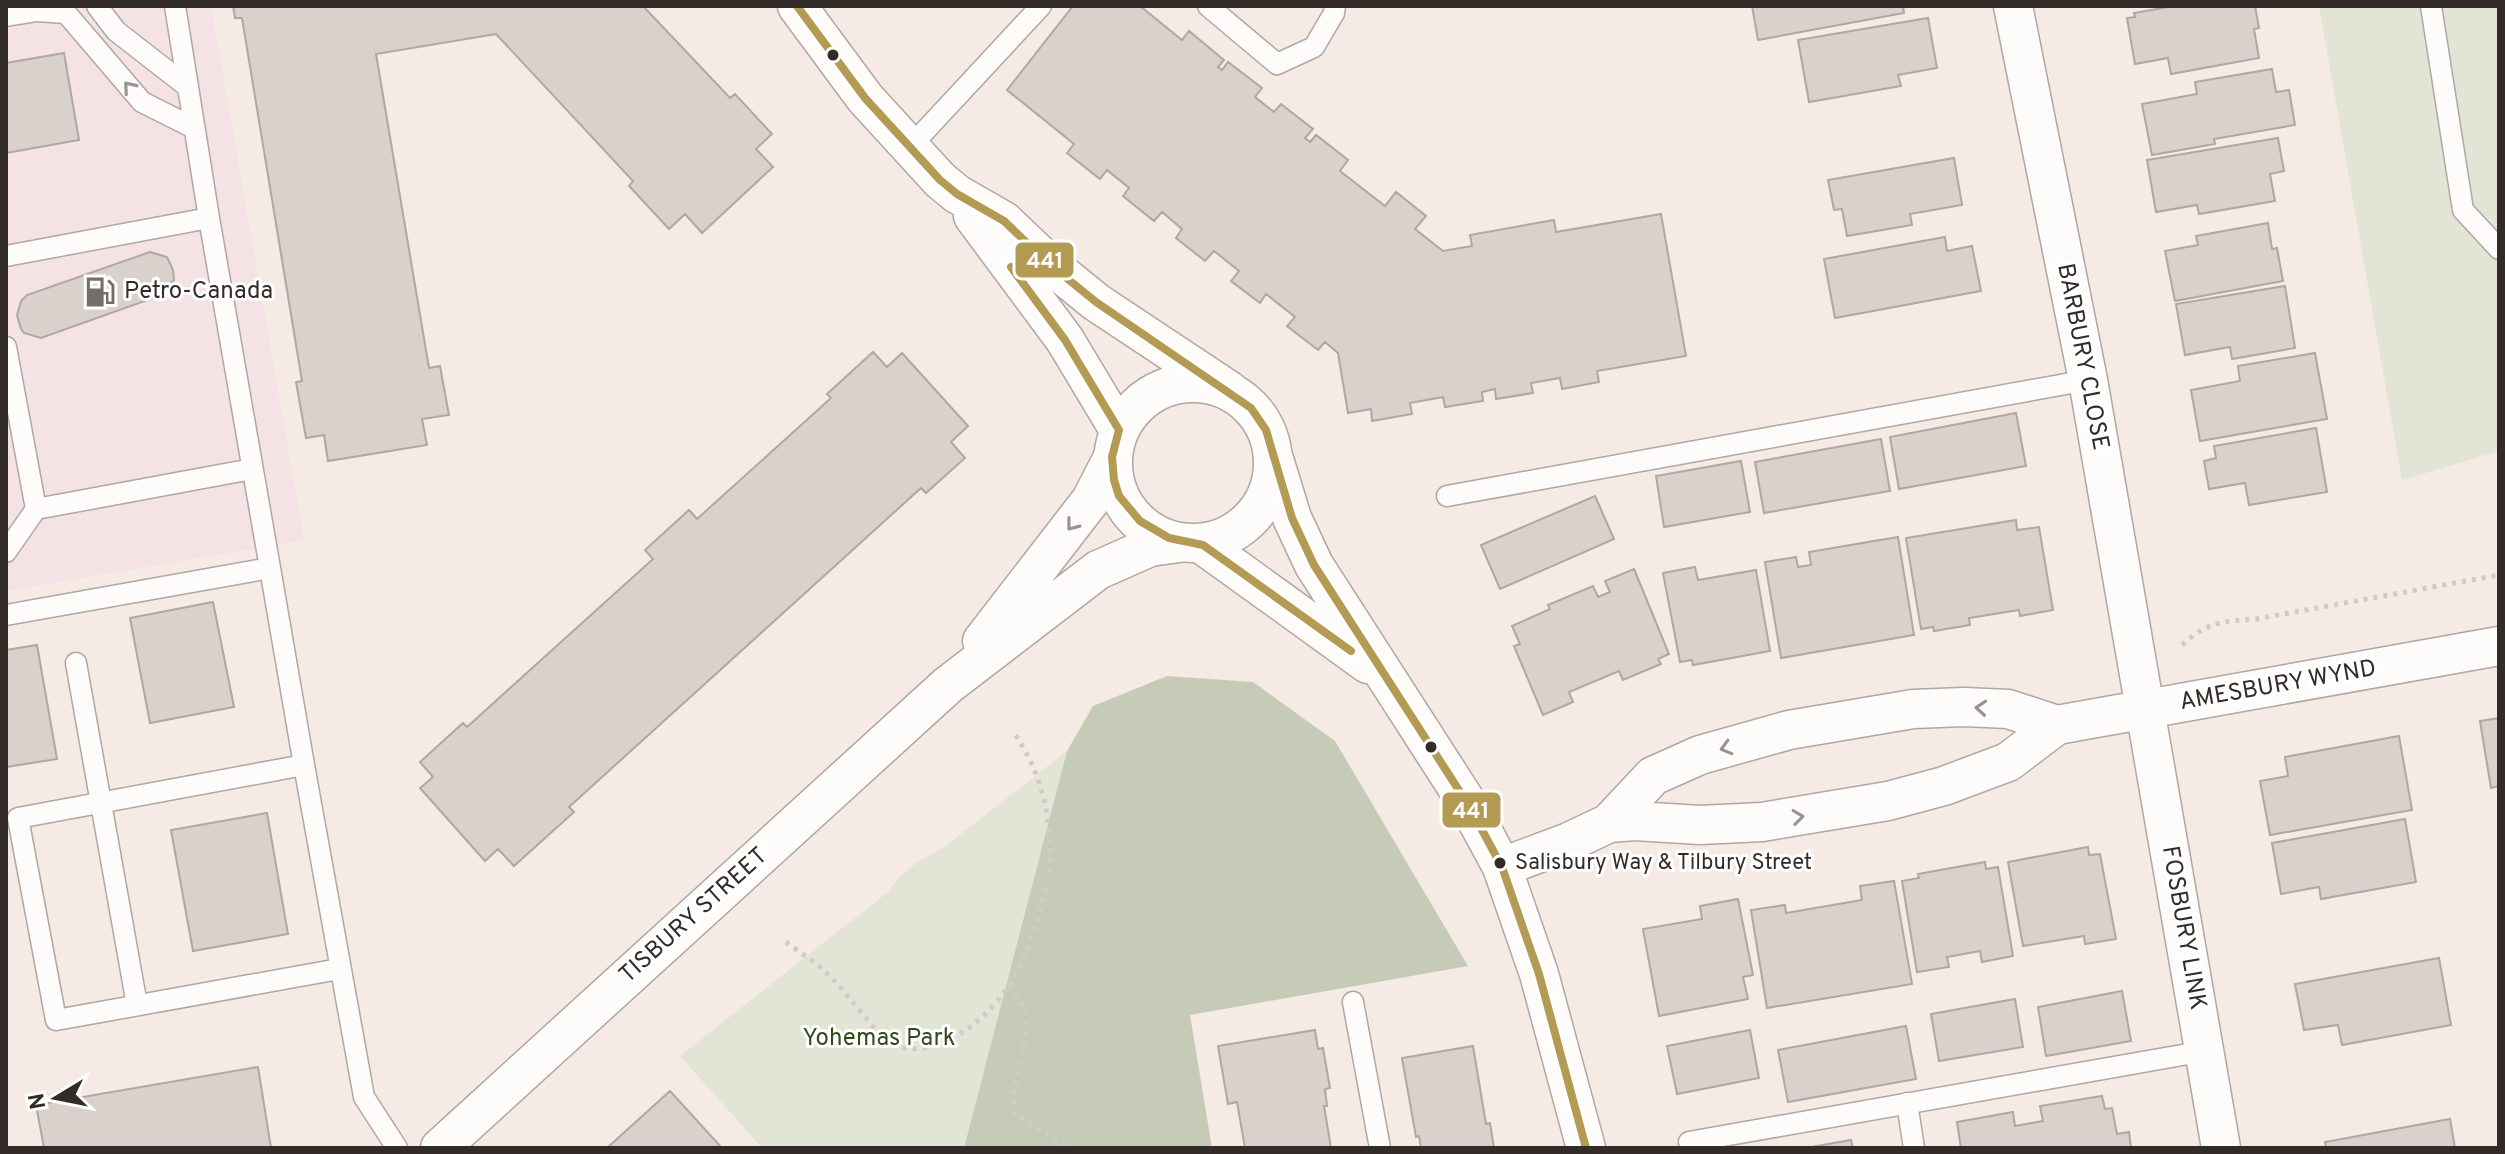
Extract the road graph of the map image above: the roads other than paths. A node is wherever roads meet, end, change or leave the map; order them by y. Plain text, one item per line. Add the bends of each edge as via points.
1 (97, 6) edge
2 (175, 6) edge
3 (797, 6) edge
4 (1041, 6) edge
5 (1208, 6) edge
6 (1335, 6) edge
7 (2013, 6) edge
8 (2431, 6) edge
9 (6, 16) edge
10 (188, 87) junction
11 (194, 128) junction
12 (910, 147) junction
13 (957, 194) junction
14 (209, 218) junction
15 (2499, 249) edge
16 (6, 256) edge
17 (6, 347) edge
18 (2088, 380) junction
19 (1230, 391) junction
20 (1116, 445) junction
21 (1273, 456) junction
22 (252, 469) junction
23 (1447, 496) dead end
24 (36, 509) junction
25 (1191, 544) junction
26 (6, 552) edge
27 (270, 568) junction
28 (6, 615) edge
29 (2499, 646) edge
30 (76, 663) dead end
31 (1386, 678) junction
32 (948, 685) junction
33 (2146, 709) junction
34 (2057, 725) junction
35 (304, 765) junction
36 (100, 802) junction
37 (12, 818) edge
38 (1609, 823) junction
39 (1502, 867) junction
40 (339, 969) junction
41 (1353, 1002) dead end
42 (137, 1005) junction
43 (2205, 1051) junction
44 (1907, 1103) junction
45 (1689, 1142) dead end
46 (397, 1148) edge
47 (440, 1148) edge
48 (1380, 1148) edge
49 (1586, 1148) edge
50 (1914, 1148) edge
51 (2221, 1148) edge

1 - 10 lane via 116,31
2 - 10 lane
3 - 12 street via 865,98
4 - 12 lane
5 - 6 lane via 1277,64 1314,47
7 - 18 street, BARBURY CLOSE
8 - 15 lane via 2463,210
11 -> 9 lane via 142,102 66,13
10 - 11 lane
11 - 14 lane
12 - 13 street
13 - 19 street via 1004,221 1096,302
13 - 20 street via 1065,340
14 - 16 lane
14 - 22 lane
17 - 24 lane
18 - 23 lane
18 - 33 street, BARBURY CLOSE
19 - 20 street via 1179,384 1154,393 1133,409
19 - 21 street via 1266,430
20 - 25 street via 1115,482 1125,506 1143,525
20 -> 32 street, TISBURY STREET via 1091,500
21 - 25 street via 1271,482 1260,507 1242,526
21 - 31 street via 1300,539
22 - 24 lane
22 - 27 lane
24 - 26 lane
25 - 31 street
25 - 32 street, TISBURY STREET via 1150,547 1098,570
27 - 28 lane
27 - 35 lane
29 - 33 street, AMESBURY WYND
30 - 36 lane
31 - 39 street
32 - 47 street, TISBURY STREET
33 - 34 street, AMESBURY WYND
33 - 43 street, FOSBURY LINK
38 -> 34 street, AMESBURY WYND via 1762,822 1888,801 2008,762
34 -> 38 street, AMESBURY WYND via 2008,709 1964,707 1913,709 1789,730 1700,755 1653,776
35 - 36 lane
35 - 40 lane
36 - 37 lane
36 - 42 lane
37 - 42 lane via 56,1020
38 - 39 street, AMESBURY WYND
39 - 49 street via 1539,974
40 - 42 lane
40 - 46 lane via 364,1097
41 - 48 lane
43 - 44 lane
43 - 51 street, FOSBURY LINK
44 - 45 lane
44 - 50 lane

